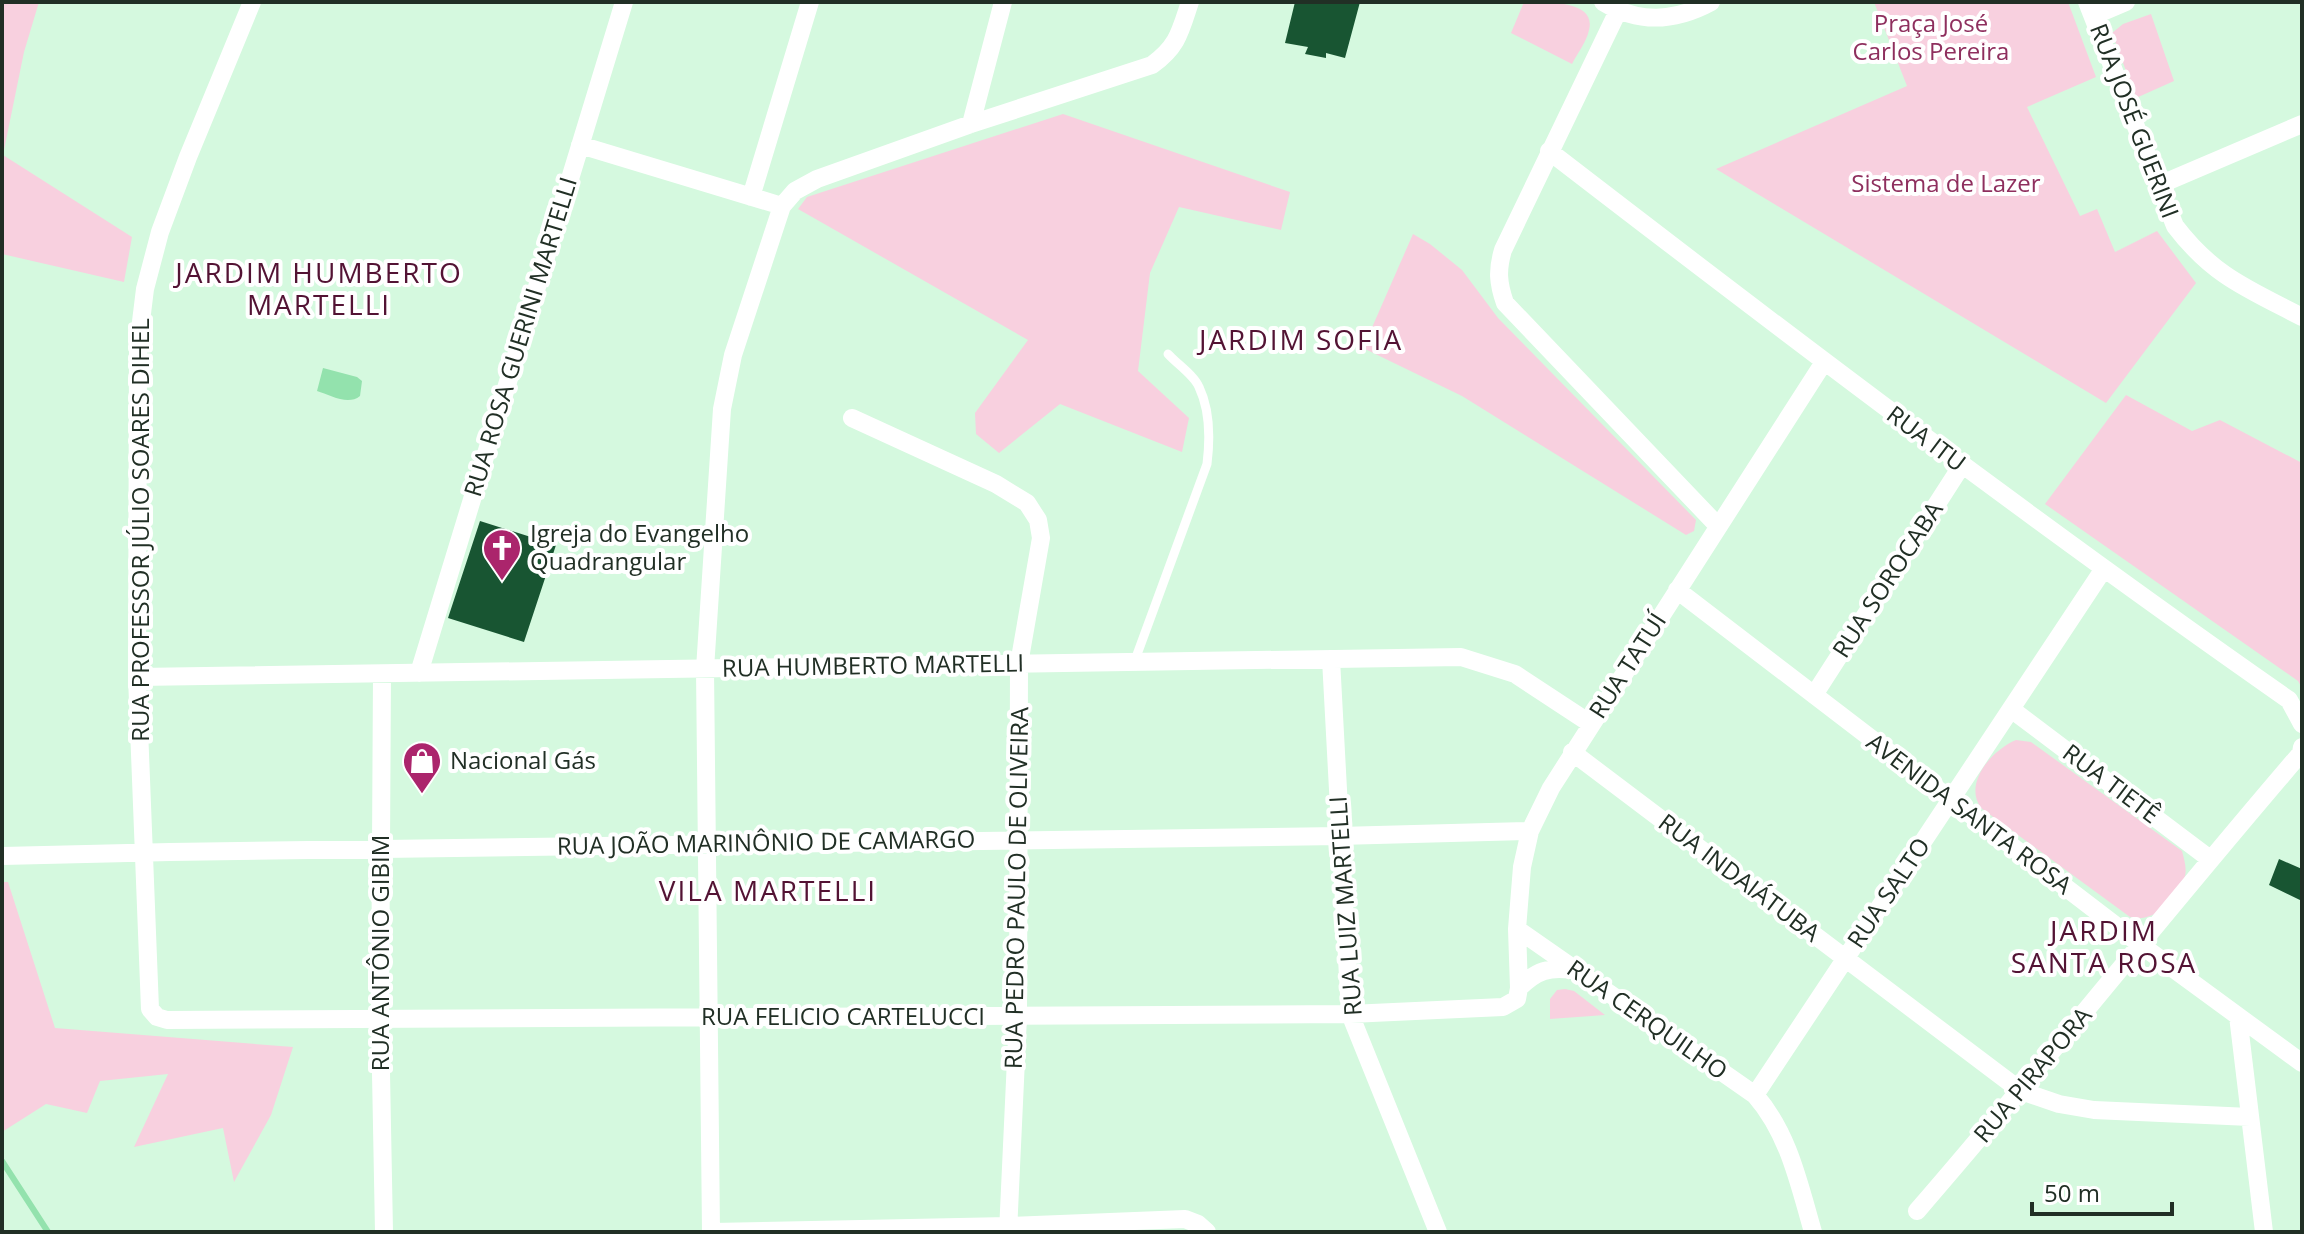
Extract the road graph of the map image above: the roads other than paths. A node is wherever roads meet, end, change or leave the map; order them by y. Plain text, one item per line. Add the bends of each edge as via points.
1 (252, 2) edge
2 (624, 2) edge
3 (810, 2) edge
4 (1003, 2) edge
5 (1190, 2) edge
6 (1711, 2) edge
7 (2126, 2) edge
8 (1610, 6) edge
9 (2090, 9) edge
10 (971, 124) junction
11 (2302, 124) edge
12 (580, 145) junction
13 (1549, 151) junction
14 (2159, 185) junction
15 (751, 197) junction
16 (782, 206) junction
17 (2302, 317) edge
18 (1168, 354) dead end
19 (1824, 362) junction
20 (852, 418) dead end
21 (1962, 465) junction
22 (1718, 526) junction
23 (2103, 570) junction
24 (1677, 590) junction
25 (1331, 659) junction
26 (1135, 660) junction
27 (1019, 664) junction
28 (705, 669) junction
29 (419, 673) junction
30 (382, 675) junction
31 (137, 677) junction
32 (1814, 695) junction
33 (2011, 709) junction
34 (1591, 724) junction
35 (2302, 724) edge
36 (2302, 747) edge
37 (1572, 752) junction
38 (2301, 753) edge
39 (1951, 800) junction
40 (1530, 831) junction
41 (1339, 836) junction
42 (1019, 840) junction
43 (707, 844) junction
44 (381, 849) junction
45 (143, 852) junction
46 (2, 856) edge
47 (2210, 859) junction
48 (1517, 929) junction
49 (2141, 945) junction
50 (1845, 959) junction
51 (1576, 971) junction
52 (1518, 994) junction
53 (1350, 1014) junction
54 (1018, 1016) junction
55 (2238, 1016) junction
56 (709, 1018) junction
57 (167, 1020) joint
58 (380, 1020) junction
59 (2302, 1063) edge
60 (2021, 1091) junction
61 (1755, 1095) junction
62 (2250, 1117) junction
63 (1917, 1211) dead end
64 (1107, 1227) edge
65 (1008, 1229) edge
66 (384, 1232) edge
67 (712, 1232) edge
68 (1207, 1232) edge
69 (1438, 1232) edge
70 (1813, 1232) edge
71 (2264, 1232) edge

1 - 31 street, RUA PROFESSOR JÚLIO SOARES DIHEL via 160,232 145,289 138,346
2 - 12 street, RUA ROSA GUERINI MARTELLI
3 - 15 street
4 - 10 street
5 - 10 street via 1169,52 1152,65
6 - 8 street via 1660,19
7 - 9 street
8 - 13 street
9 - 14 street, RUA JOSÉ GUERINI
10 - 16 street via 817,179
11 - 14 street
12 - 15 street
12 - 29 street, RUA ROSA GUERINI MARTELLI
13 - 19 street, RUA ITU
13 - 22 street via 1503,250 1498,269 1505,303
14 - 17 street, RUA JOSÉ GUERINI via 2175,226 2195,252 2228,279
15 - 16 street
16 - 28 street via 733,355 722,409
18 - 26 lane via 1199,385 1207,419 1207,464
19 - 21 street, RUA ITU
19 - 22 street, RUA TATUÍ
20 - 27 street, RUA PEDRO PAULO DE OLIVEIRA via 996,484 1033,511 1041,538
21 - 23 street, RUA ITU
21 - 32 street, RUA SOROCABA
22 - 24 street, RUA TATUÍ
23 - 33 street, RUA SALTO
23 - 35 street, RUA ITU via 2289,700
24 - 32 street, AVENIDA SANTA ROSA
24 - 34 street, RUA TATUÍ
25 - 26 street, RUA HUMBERTO MARTELLI
25 - 34 street, RUA HUMBERTO MARTELLI via 1461,657 1515,674
25 - 41 street, RUA LUIZ MARTELLI
26 - 27 street, RUA HUMBERTO MARTELLI
27 - 28 street, RUA HUMBERTO MARTELLI
27 - 42 street, RUA PEDRO PAULO DE OLIVEIRA
28 - 29 street, RUA HUMBERTO MARTELLI
28 - 43 street
29 - 30 street, RUA HUMBERTO MARTELLI
30 - 31 street, RUA HUMBERTO MARTELLI
30 - 44 street, RUA ANTÔNIO GIBIM
31 - 45 street, RUA PROFESSOR JÚLIO SOARES DIHEL
32 - 39 street, AVENIDA SANTA ROSA
33 - 39 street, RUA SALTO
33 - 47 street, RUA TIETÊ
34 - 37 street, RUA TATUÍ
36 - 38 street
37 - 40 street, RUA TATUÍ
37 - 50 street, RUA INDAIÁTUBA
38 - 47 street, RUA PIRAPORA
39 - 49 street, AVENIDA SANTA ROSA
39 - 50 street, RUA SALTO
40 - 41 street, RUA JOÃO MARINÔNIO DE CAMARGO
40 - 48 street, RUA TATUÍ
41 - 42 street, RUA JOÃO MARINÔNIO DE CAMARGO
41 - 53 street, RUA LUIZ MARTELLI
42 - 43 street, RUA JOÃO MARINÔNIO DE CAMARGO
42 - 54 street, RUA PEDRO PAULO DE OLIVEIRA
43 - 44 street, RUA JOÃO MARINÔNIO DE CAMARGO
43 - 56 street
44 - 45 street, RUA JOÃO MARINÔNIO DE CAMARGO
44 - 58 street, RUA ANTÔNIO GIBIM
45 - 46 street, RUA JOÃO MARINÔNIO DE CAMARGO
45 - 57 street, RUA PROFESSOR JÚLIO SOARES DIHEL via 150,1009
47 - 49 street, RUA PIRAPORA
48 - 51 street, RUA CERQUILHO
48 - 52 street, RUA TATUÍ
49 - 55 street, AVENIDA SANTA ROSA
49 - 60 street, RUA PIRAPORA
50 - 60 street, RUA INDAIÁTUBA
50 - 61 street, RUA SALTO
51 - 52 street, RUA FELICIO CARTELUCCI via 1541,970
51 - 61 street, RUA CERQUILHO
52 - 53 street, RUA FELICIO CARTELUCCI via 1503,1007
53 - 54 street, RUA FELICIO CARTELUCCI
53 - 69 street, RUA LUIZ MARTELLI
54 - 56 street, RUA FELICIO CARTELUCCI
54 - 65 street, RUA PEDRO PAULO DE OLIVEIRA
55 - 59 street, AVENIDA SANTA ROSA
55 - 62 street
56 - 58 street, RUA FELICIO CARTELUCCI
56 - 67 street
57 - 58 street, RUA FELICIO CARTELUCCI
58 - 66 street, RUA ANTÔNIO GIBIM
60 - 62 street, RUA INDAIÁTUBA via 2094,1110
60 - 63 street, RUA PIRAPORA
61 - 70 street, RUA CERQUILHO via 1788,1148
62 - 71 street
64 - 65 street
64 - 68 street via 1185,1219
65 - 67 street

